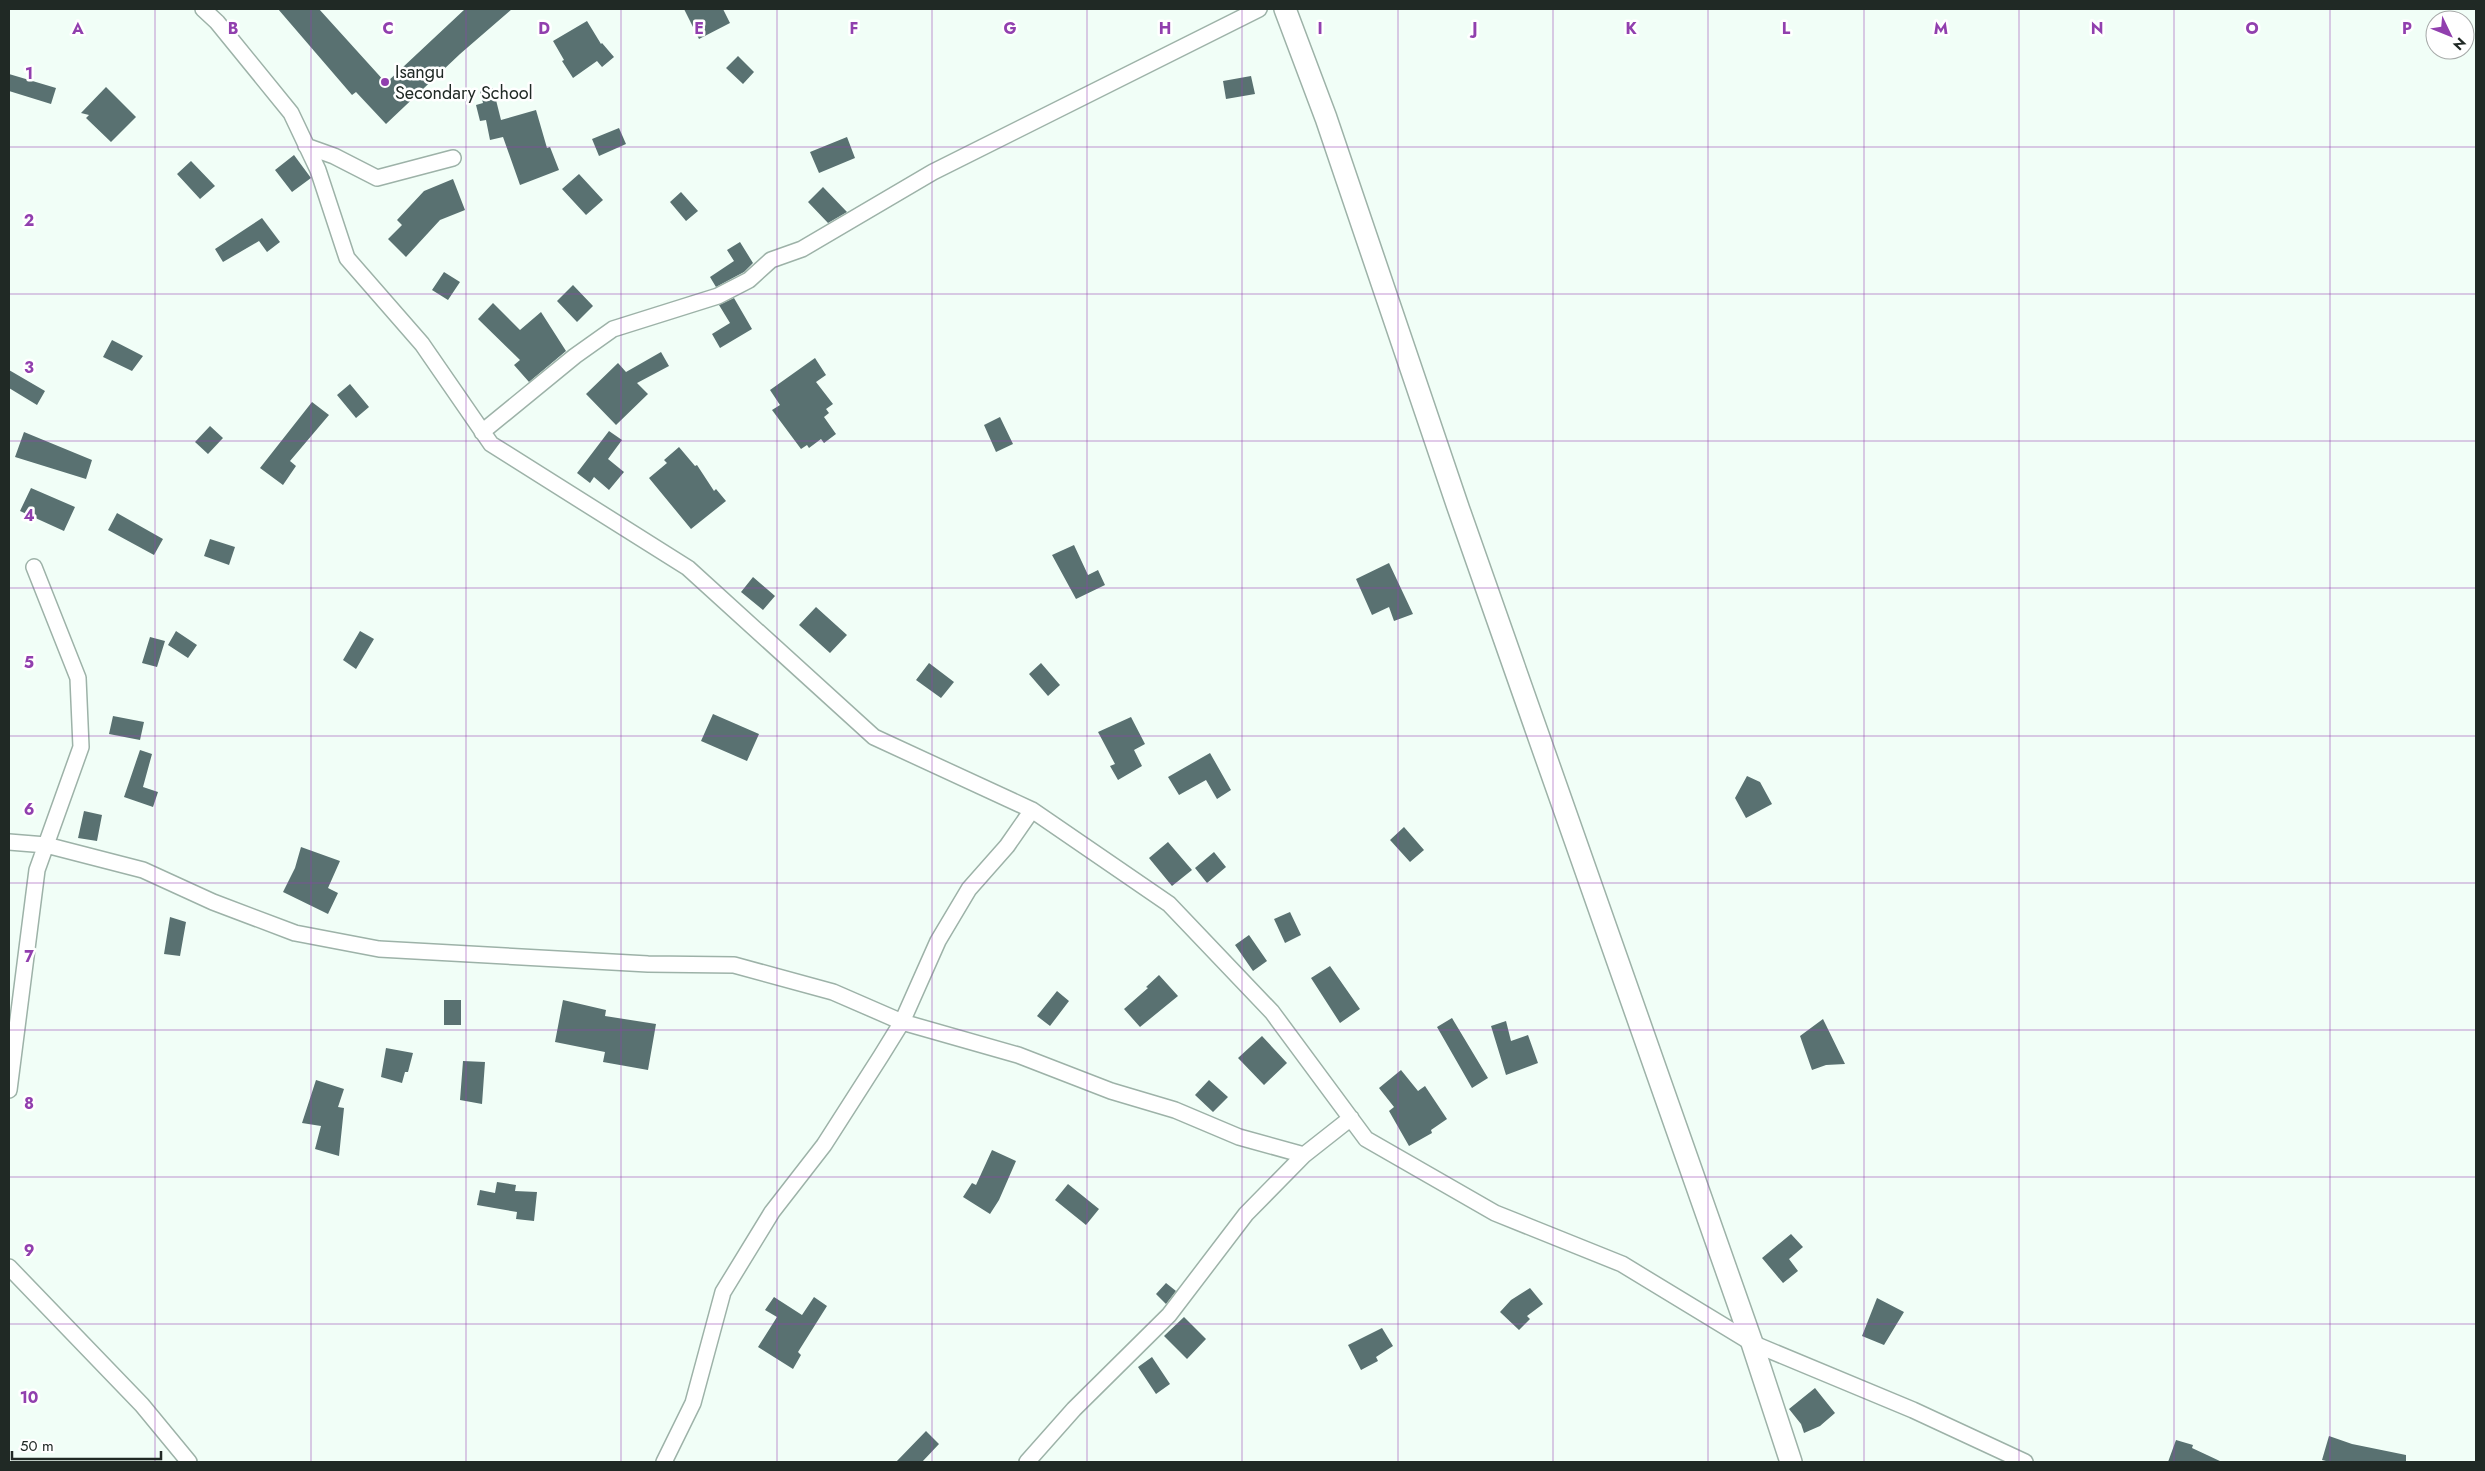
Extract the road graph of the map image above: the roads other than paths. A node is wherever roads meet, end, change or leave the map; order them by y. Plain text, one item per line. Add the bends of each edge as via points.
1 (203, 9) edge
2 (1259, 9) edge
3 (1285, 9) edge
4 (306, 146) junction
5 (453, 158) dead end
6 (482, 432) junction
7 (34, 567) dead end
8 (1032, 810) junction
9 (9, 842) edge
10 (46, 845) junction
11 (902, 1022) junction
12 (9, 1090) edge
13 (1351, 1118) junction
14 (1304, 1155) junction
15 (9, 1267) edge
16 (1752, 1343) junction
17 (189, 1462) edge
18 (664, 1462) edge
19 (1027, 1462) edge
20 (1790, 1462) edge
21 (2025, 1462) edge

1 - 4 street via 218,22 291,113
2 - 6 street via 933,172 802,249 771,260 749,280 718,296 613,329
3 - 16 street via 1326,118 1456,501
4 - 5 street via 377,178
4 - 6 street via 318,170 347,258 422,344
6 - 8 street via 491,444 688,568 874,737
7 - 10 street via 78,678 81,747
8 - 11 street via 1007,846 970,889 938,941
8 - 13 street via 1169,904 1272,1012
9 - 10 street
10 - 11 street via 143,870 212,902 294,933 378,949 648,964 734,965 833,992
10 - 12 street via 37,870
11 - 14 street via 1018,1055 1111,1091 1175,1110 1238,1137
11 - 18 street via 824,1145 772,1212 723,1292 693,1403
13 - 14 street
13 - 16 street via 1366,1139 1495,1213 1622,1264
14 - 19 street via 1246,1214 1169,1315
15 - 17 street via 142,1405
16 - 20 street
16 - 21 street via 1913,1410

